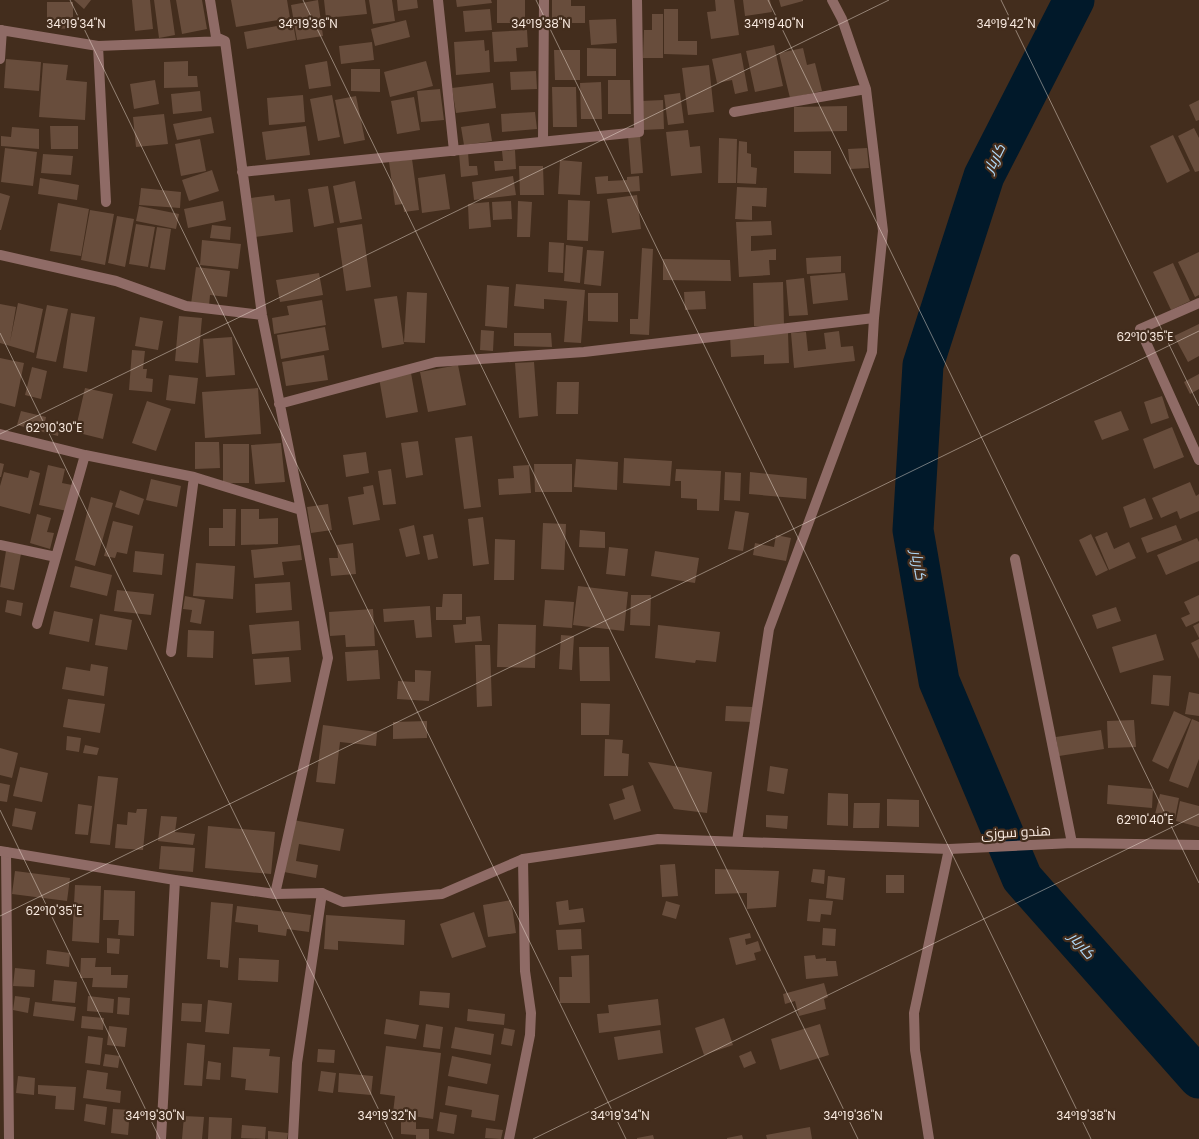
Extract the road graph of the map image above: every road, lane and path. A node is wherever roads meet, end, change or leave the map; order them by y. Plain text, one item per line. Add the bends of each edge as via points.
1 (210, 0) edge
2 (438, 0) edge
3 (544, 0) edge
4 (637, 0) edge
5 (832, 0) edge
6 (1, 30) edge
7 (225, 41) junction
8 (98, 46) junction
9 (0, 59) edge
10 (866, 89) junction
11 (734, 112) dead end
12 (543, 142) junction
13 (454, 151) junction
14 (242, 172) junction
15 (106, 202) dead end
16 (0, 255) edge
17 (1199, 303) edge
18 (262, 315) junction
19 (874, 318) junction
20 (279, 404) junction
21 (0, 434) edge
22 (85, 455) junction
23 (1199, 460) edge
24 (194, 476) junction
25 (301, 510) junction
26 (0, 545) edge
27 (56, 557) junction
28 (1015, 559) dead end
29 (37, 624) dead end
30 (172, 652) dead end
31 (737, 840) junction
32 (1072, 843) junction
33 (1199, 845) edge
34 (949, 849) junction
35 (3, 852) edge
36 (523, 859) junction
37 (175, 880) junction
38 (322, 893) junction
39 (275, 894) junction
40 (9, 1139) edge
41 (161, 1139) edge
42 (293, 1139) edge
43 (509, 1139) edge
44 (929, 1139) edge

1 - 7 street via 216,37
2 - 13 street
3 - 12 street
4 - 12 street via 639,132
5 - 10 street via 842,19
6 - 8 street
6 - 9 street
7 - 8 street
7 - 14 street
8 - 15 street
10 - 11 street
10 - 19 street via 883,231
12 - 13 street
13 - 14 street
14 - 18 street
16 - 18 street via 116,281 186,306
17 - 23 street via 1140,329
18 - 20 street
19 - 20 street via 584,352 436,362
19 - 31 street via 872,352 769,629
20 - 25 street
21 - 22 street
22 - 24 street
22 - 27 street
24 - 25 street
24 - 30 street
25 - 39 street via 328,658
26 - 27 street
27 - 29 street
28 - 32 street
31 - 34 street, هندو سوزی
31 - 36 street, هندو سوزی via 658,839
32 - 33 street, هندو سوزی
32 - 34 street, هندو سوزی
34 - 44 street via 914,1013 915,1050
35 - 37 street
35 - 40 street
36 - 38 street, هندو سوزی via 442,894 343,902
36 - 43 street via 530,1035
37 - 39 street
37 - 41 street
38 - 39 street
38 - 42 street via 297,1063

